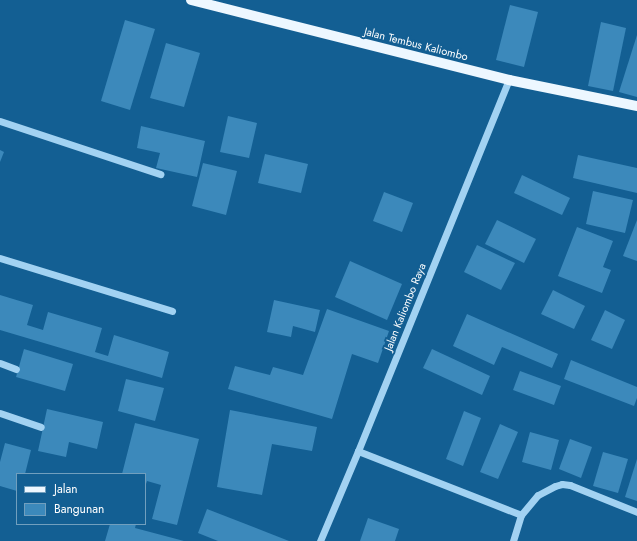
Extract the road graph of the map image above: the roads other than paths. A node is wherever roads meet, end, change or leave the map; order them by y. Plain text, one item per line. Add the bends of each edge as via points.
1 (191, 0) edge
2 (509, 80) junction
3 (637, 106) edge
4 (0, 121) edge
5 (160, 174) dead end
6 (0, 258) edge
7 (172, 311) dead end
8 (0, 364) edge
9 (16, 369) dead end
10 (0, 412) edge
11 (41, 427) dead end
12 (358, 451) junction
13 (637, 512) edge
14 (521, 515) junction
15 (320, 541) edge
16 (513, 541) edge

1 - 2 main road, Jalan Tembus Kaliombo
2 - 3 main road, Jalan Tembus Kaliombo
2 - 12 street, Jalan Kaliombo Raya
4 - 5 street
6 - 7 street
8 - 9 street
10 - 11 street
12 - 14 street
12 - 15 street, Jalan Kaliombo Raya
13 - 14 street via 562,484 547,489
14 - 16 street

